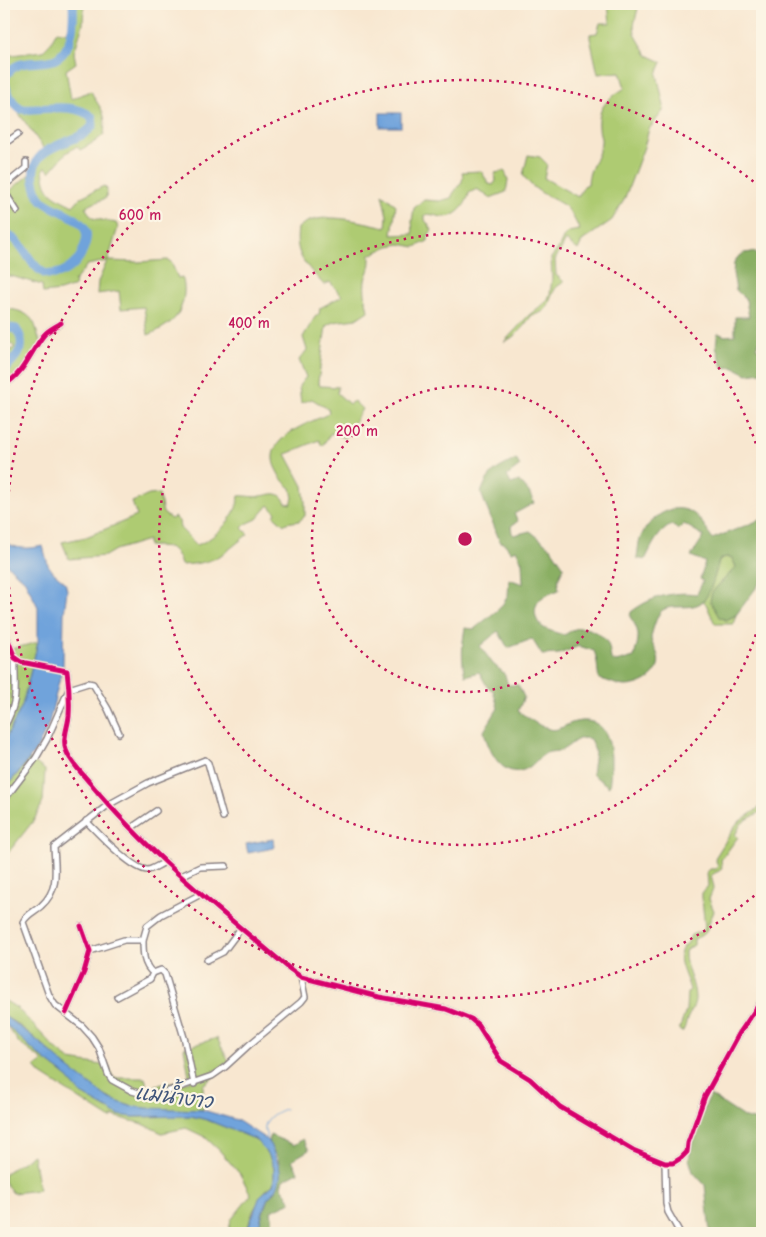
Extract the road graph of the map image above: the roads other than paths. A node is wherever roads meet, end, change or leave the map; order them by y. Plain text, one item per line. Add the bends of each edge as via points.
1 (18, 134) dead end
2 (4, 144) edge
3 (26, 162) dead end
4 (4, 186) edge
5 (4, 191) edge
6 (17, 211) dead end
7 (61, 324) dead end
8 (4, 385) edge
9 (4, 630) edge
10 (15, 658) junction
11 (69, 689) junction
12 (4, 727) edge
13 (119, 733) dead end
14 (4, 800) edge
15 (108, 805) junction
16 (156, 811) dead end
17 (223, 817) dead end
18 (86, 822) junction
19 (131, 828) junction
20 (166, 862) junction
21 (226, 866) dead end
22 (181, 876) junction
23 (201, 894) junction
24 (81, 926) dead end
25 (241, 928) junction
26 (143, 940) junction
27 (90, 951) junction
28 (207, 960) dead end
29 (153, 973) junction
30 (301, 977) junction
31 (117, 998) dead end
32 (762, 1000) edge
33 (66, 1013) junction
34 (194, 1084) junction
35 (665, 1163) junction
36 (680, 1233) edge

1 - 2 street
3 - 4 street via 26,168
5 - 6 street
7 - 8 street via 46,334 22,369
9 - 10 street
10 - 11 street via 67,671
10 - 12 street via 16,695
11 - 13 street via 93,684
11 - 14 street via 40,752
11 - 15 street via 65,748 69,758
15 - 17 street via 148,783 205,760
15 - 18 street
15 - 19 street
16 - 19 street
18 - 20 street via 121,855 141,868 146,870
18 - 33 street via 54,846 56,882 43,904 23,922 49,996 59,1010
19 - 20 street
20 - 22 street
21 - 22 street via 200,867
22 - 23 street
23 - 25 street
23 - 26 street via 147,926
24 - 27 street
25 - 28 street via 222,952
25 - 30 street
26 - 27 street via 124,940
26 - 29 street via 142,954
27 - 33 street
29 - 31 street via 150,979
29 - 34 street via 160,970 165,974
30 - 34 street via 305,997 301,1002 225,1068
30 - 35 street via 379,997 446,1009 471,1019 502,1061 530,1079 560,1107 633,1150
32 - 35 street via 738,1034 704,1096 687,1152 681,1158
33 - 34 street via 100,1048 108,1074 116,1083 146,1094
35 - 36 street via 666,1204

